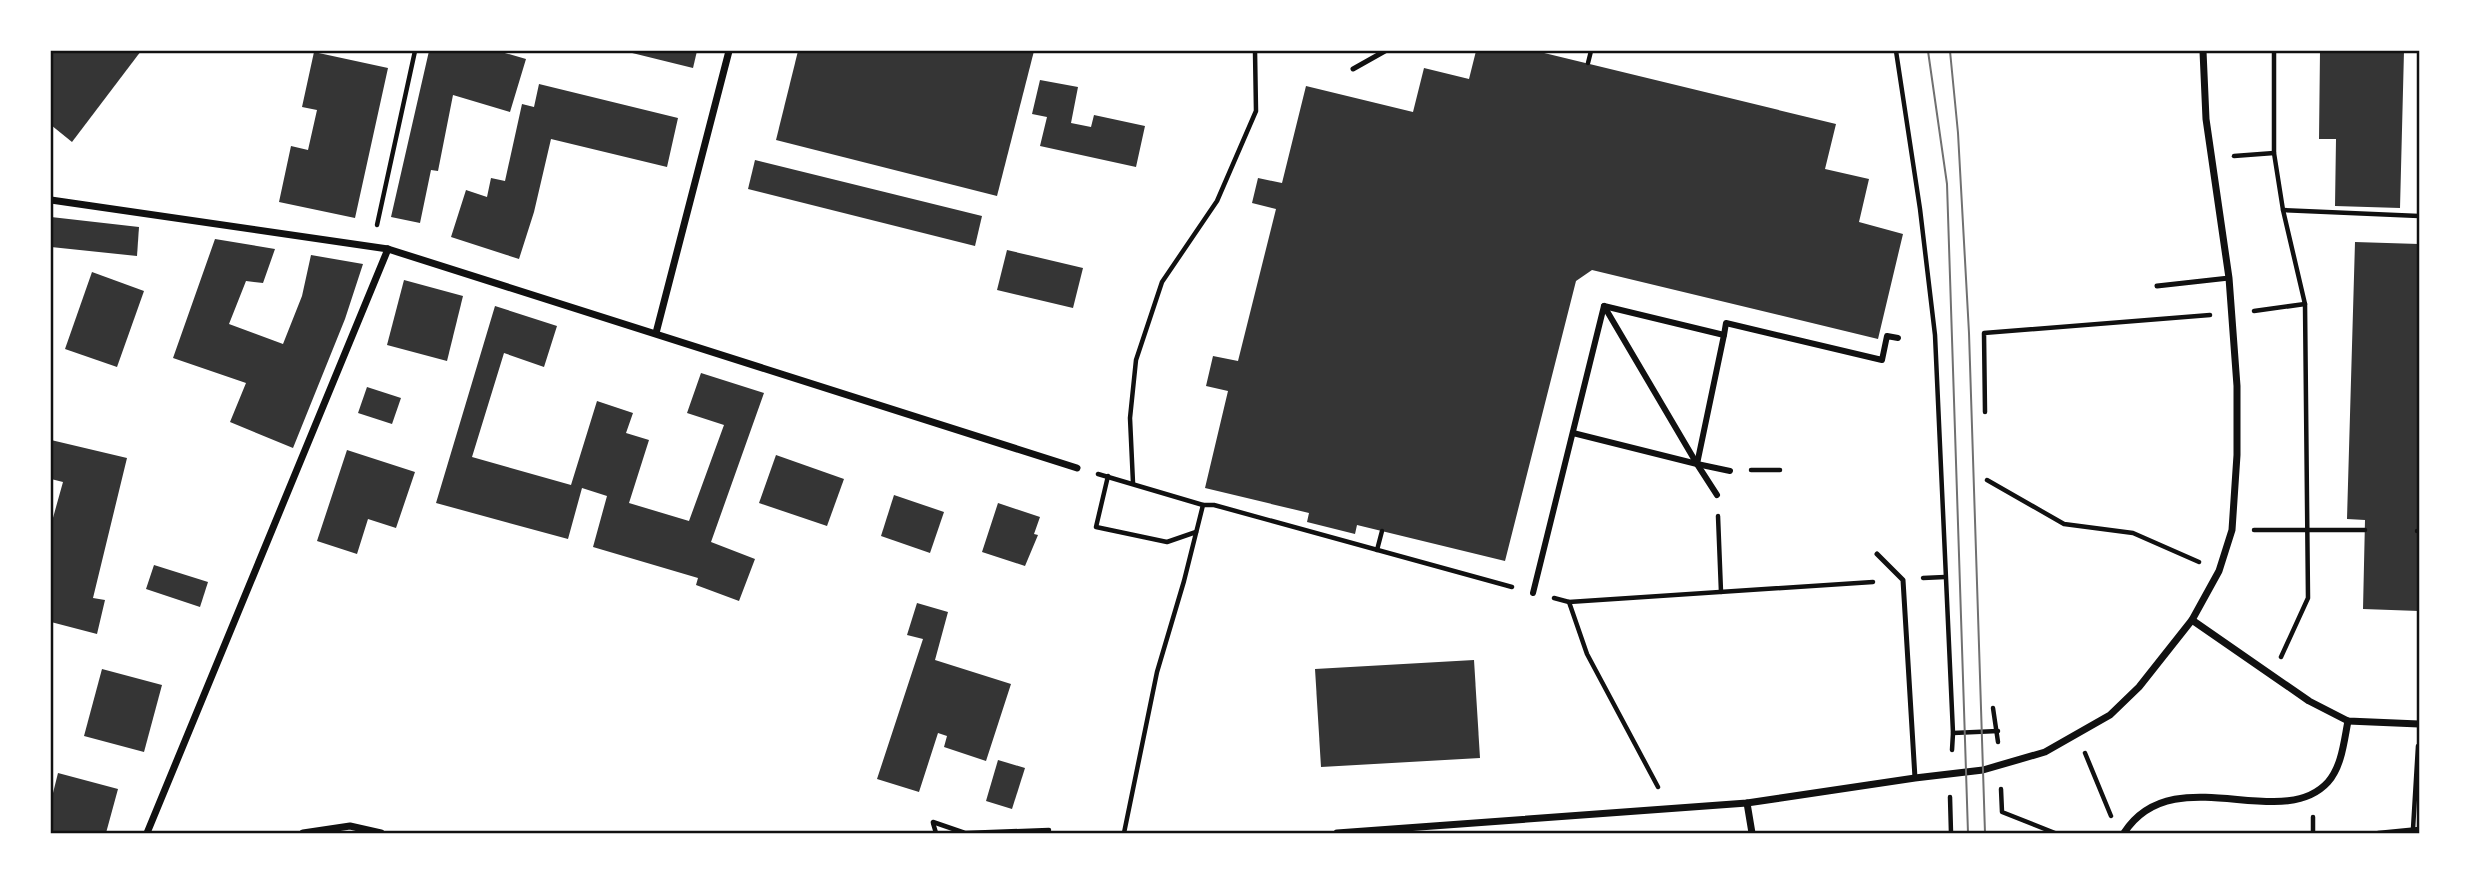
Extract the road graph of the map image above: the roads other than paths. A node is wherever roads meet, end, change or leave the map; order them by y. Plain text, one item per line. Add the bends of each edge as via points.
1 (729, 51) edge
2 (1385, 51) edge
3 (2203, 51) edge
4 (1353, 69) dead end
5 (51, 200) edge
6 (388, 249) junction
7 (2229, 278) junction
8 (2157, 286) dead end
9 (1604, 306) junction
10 (656, 333) junction
11 (1724, 335) junction
12 (1898, 338) dead end
13 (1573, 433) junction
14 (1697, 464) junction
15 (1077, 468) road end
16 (1730, 471) dead end
17 (1717, 495) road end
18 (1877, 554) dead end
19 (1533, 593) road end
20 (2192, 620) junction
21 (2348, 721) junction
22 (2419, 724) edge
23 (1915, 778) junction
24 (1747, 803) junction
25 (147, 833) edge
26 (303, 833) edge
27 (380, 833) edge
28 (1338, 833) edge
29 (1752, 833) edge
30 (2124, 833) edge

1 - 10 street
2 - 4 lane
3 - 7 street via 2206,119
5 - 6 street
6 - 10 street
6 - 25 street
7 - 8 lane
7 - 20 street via 2237,386 2232,530 2219,571
9 - 11 street
9 - 13 street
9 - 14 street
10 - 15 street
11 - 12 street via 1726,323 1882,360 1887,336
11 - 14 street
13 - 14 street
13 - 19 street
14 - 16 street
14 - 17 street
18 - 23 lane via 1903,580
20 - 21 street via 2309,701
20 - 23 street via 2140,687 2110,715 2045,752 1999,766
21 - 22 street
21 - 30 street via 2342,756 2329,781 2313,794 2283,801 2189,797 2155,804 2133,819
23 - 24 street
24 - 28 street
24 - 29 street
26 - 27 street via 350,827

